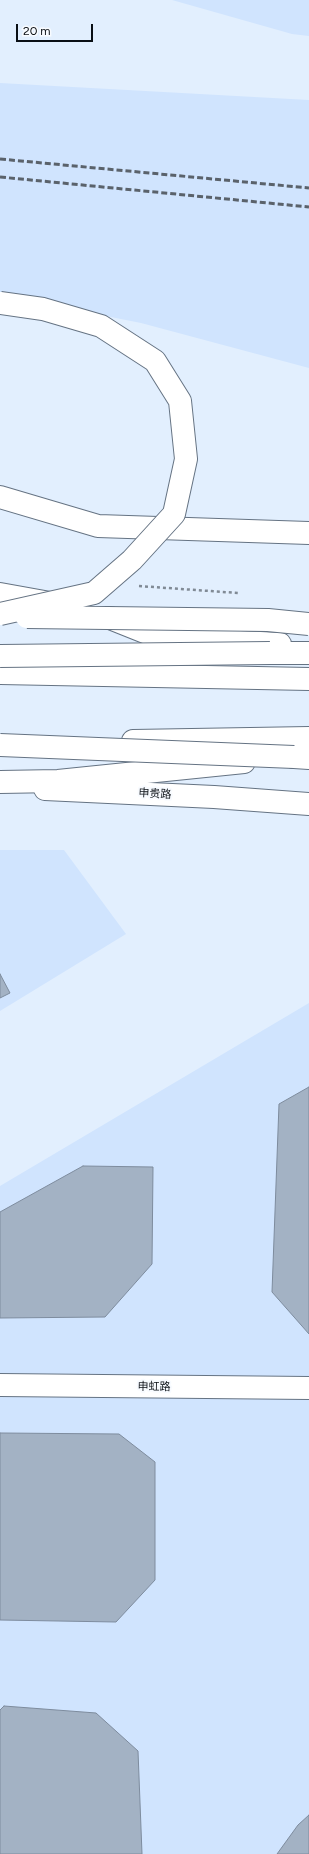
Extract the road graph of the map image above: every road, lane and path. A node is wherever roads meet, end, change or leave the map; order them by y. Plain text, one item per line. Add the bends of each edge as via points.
1 (0, 303) edge
2 (0, 497) edge
3 (309, 533) edge
4 (135, 585) dead end
5 (0, 594) edge
6 (245, 594) dead end
7 (0, 615) edge
8 (309, 624) edge
9 (160, 638) junction
10 (309, 645) edge
11 (309, 652) edge
12 (0, 656) edge
13 (0, 672) edge
14 (271, 678) junction
15 (309, 679) edge
16 (309, 738) edge
17 (0, 745) edge
18 (0, 749) edge
19 (301, 757) edge
20 (0, 782) edge
21 (0, 787) edge
22 (309, 804) edge
23 (0, 1385) edge
24 (309, 1388) edge

1 - 7 main road, bridge via 43,309 101,326 155,361 180,402 186,459 174,514 132,560 94,593
2 - 3 main road via 98,526
4 - 6 path
5 - 9 main road via 94,612
7 - 8 main road, bridge via 268,620
9 - 10 main road
9 - 14 main road
11 - 12 main road, bridge
13 - 14 main road
14 - 15 main road
16 - 18 main road via 100,742
17 - 19 main road, bridge
19 - 20 main road, bridge via 58,781
21 - 22 main road, 申贵路
23 - 24 main road, 申虹路

